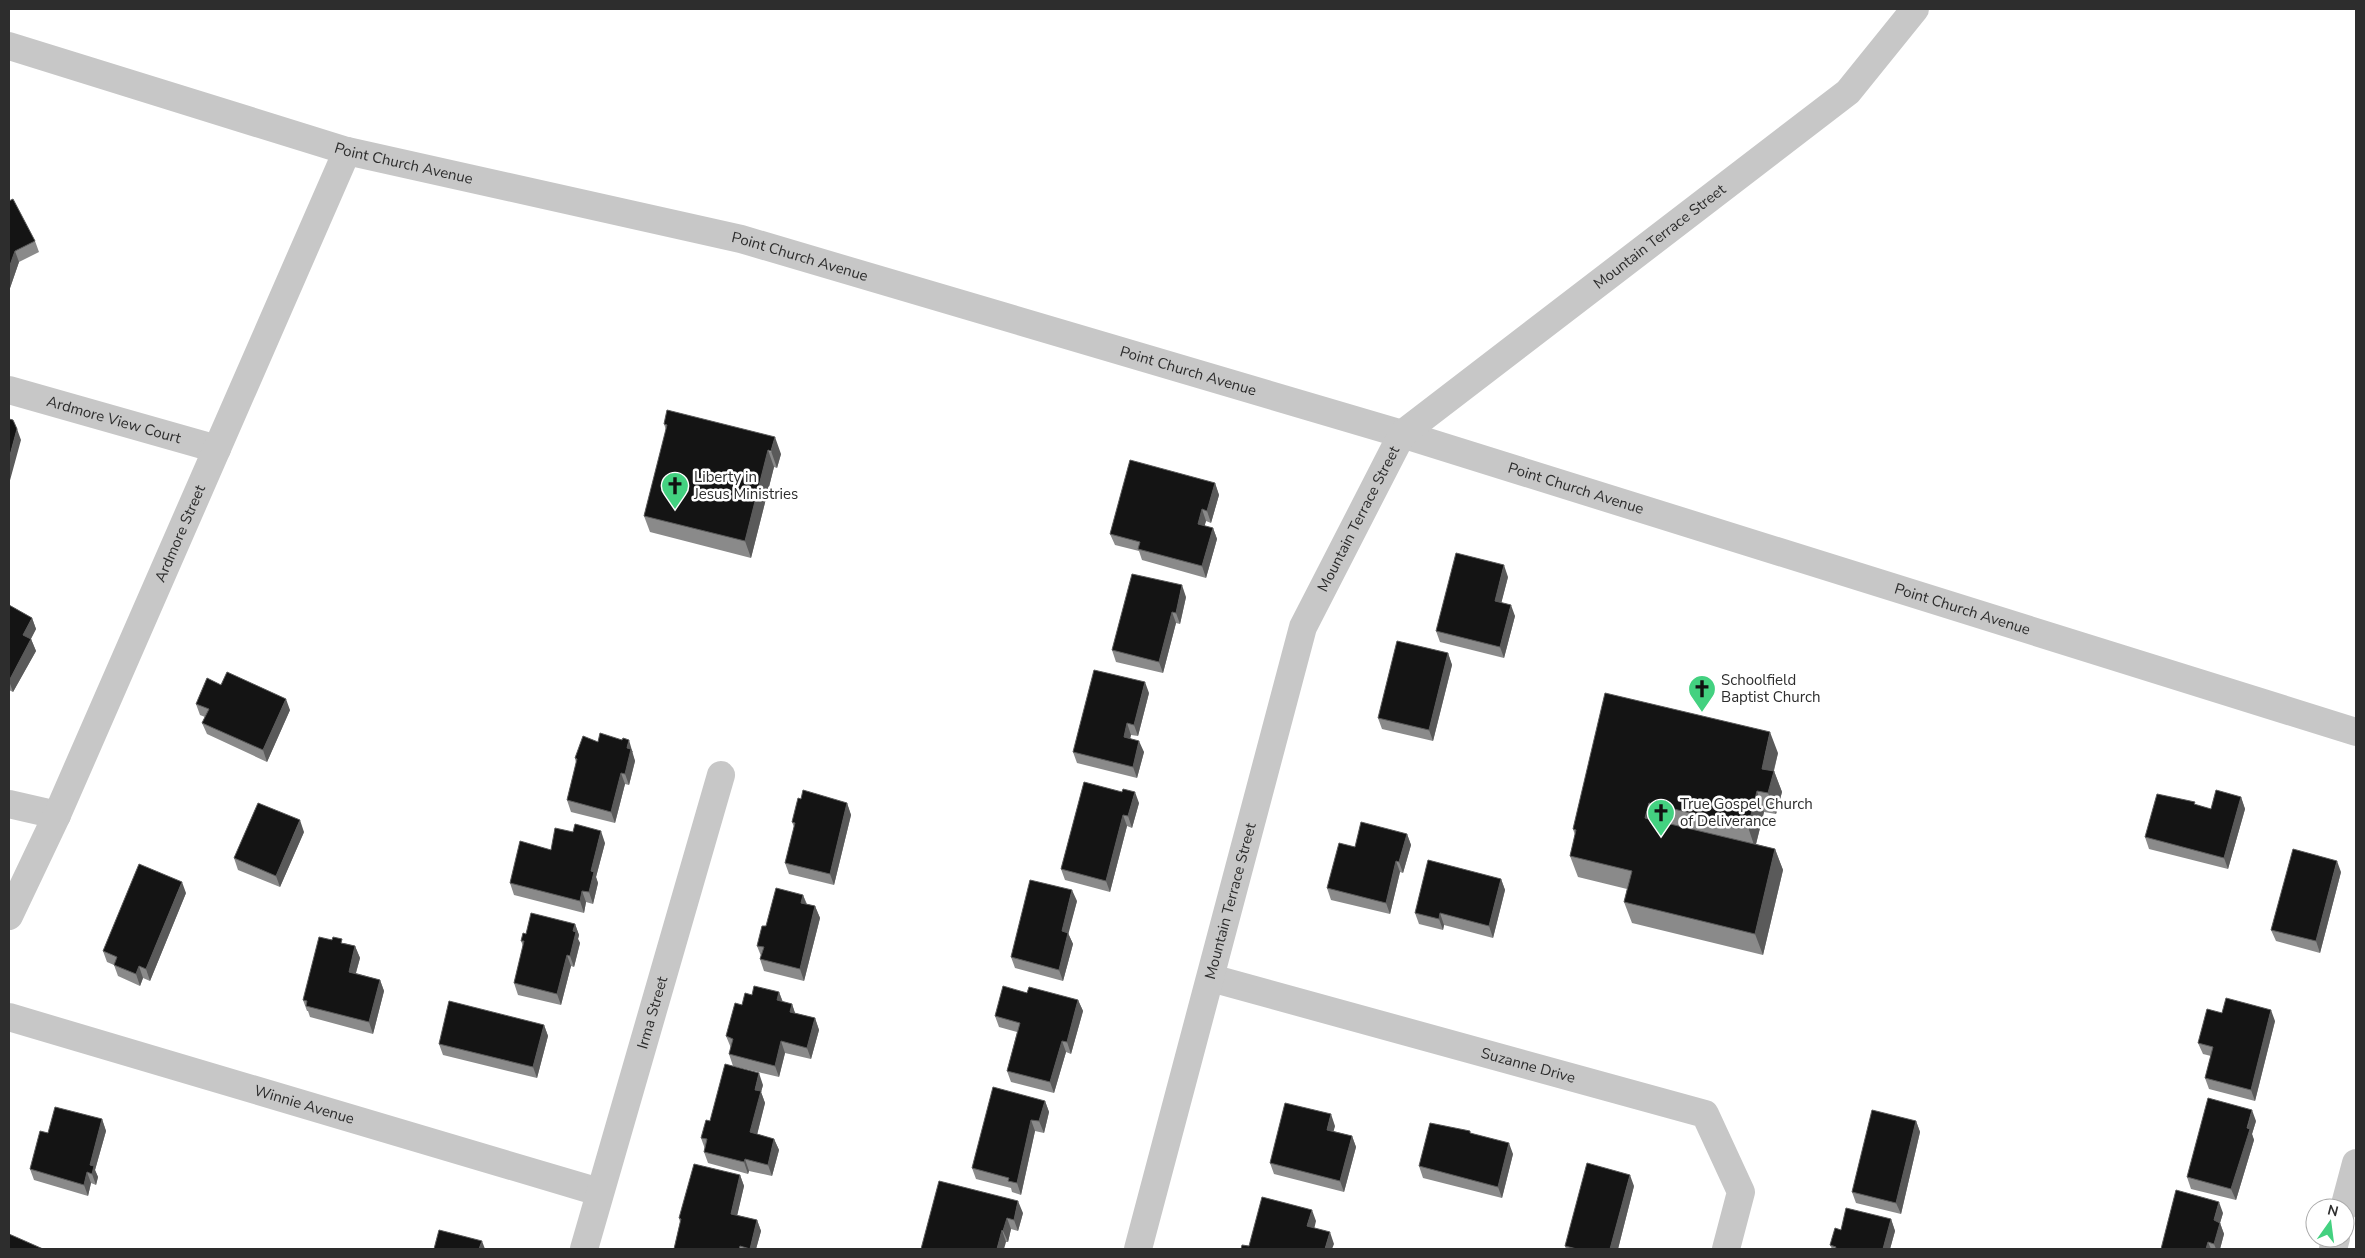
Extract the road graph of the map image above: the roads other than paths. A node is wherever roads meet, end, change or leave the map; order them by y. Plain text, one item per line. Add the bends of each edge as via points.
1 (1915, 9) edge
2 (9, 46) edge
3 (347, 151) junction
4 (9, 390) edge
5 (1402, 434) junction
6 (218, 449) junction
7 (2356, 732) edge
8 (721, 774) dead end
9 (9, 804) edge
10 (57, 815) junction
11 (9, 916) edge
12 (1211, 978) junction
13 (9, 1017) edge
14 (2356, 1163) edge
15 (600, 1192) junction
16 (2347, 1198) edge
17 (584, 1249) edge
18 (1138, 1249) edge
19 (1726, 1249) edge

1 - 5 street, Mountain Terrace Street via 1848,92
2 - 3 street, Point Church Avenue
3 - 5 street, Point Church Avenue via 741,239
3 - 6 street, Ardmore Street
4 - 6 street, Ardmore View Court
5 - 7 street, Point Church Avenue
5 - 12 street, Mountain Terrace Street via 1303,627
6 - 10 street, Ardmore Street
8 - 15 street, Irma Street
9 - 10 street
10 - 11 street, Ardmore Street
12 - 18 street, Mountain Terrace Street
12 - 19 street, Suzanne Drive via 1705,1114 1741,1192
13 - 15 street, Winnie Avenue
14 - 16 street
15 - 17 street, Irma Street

